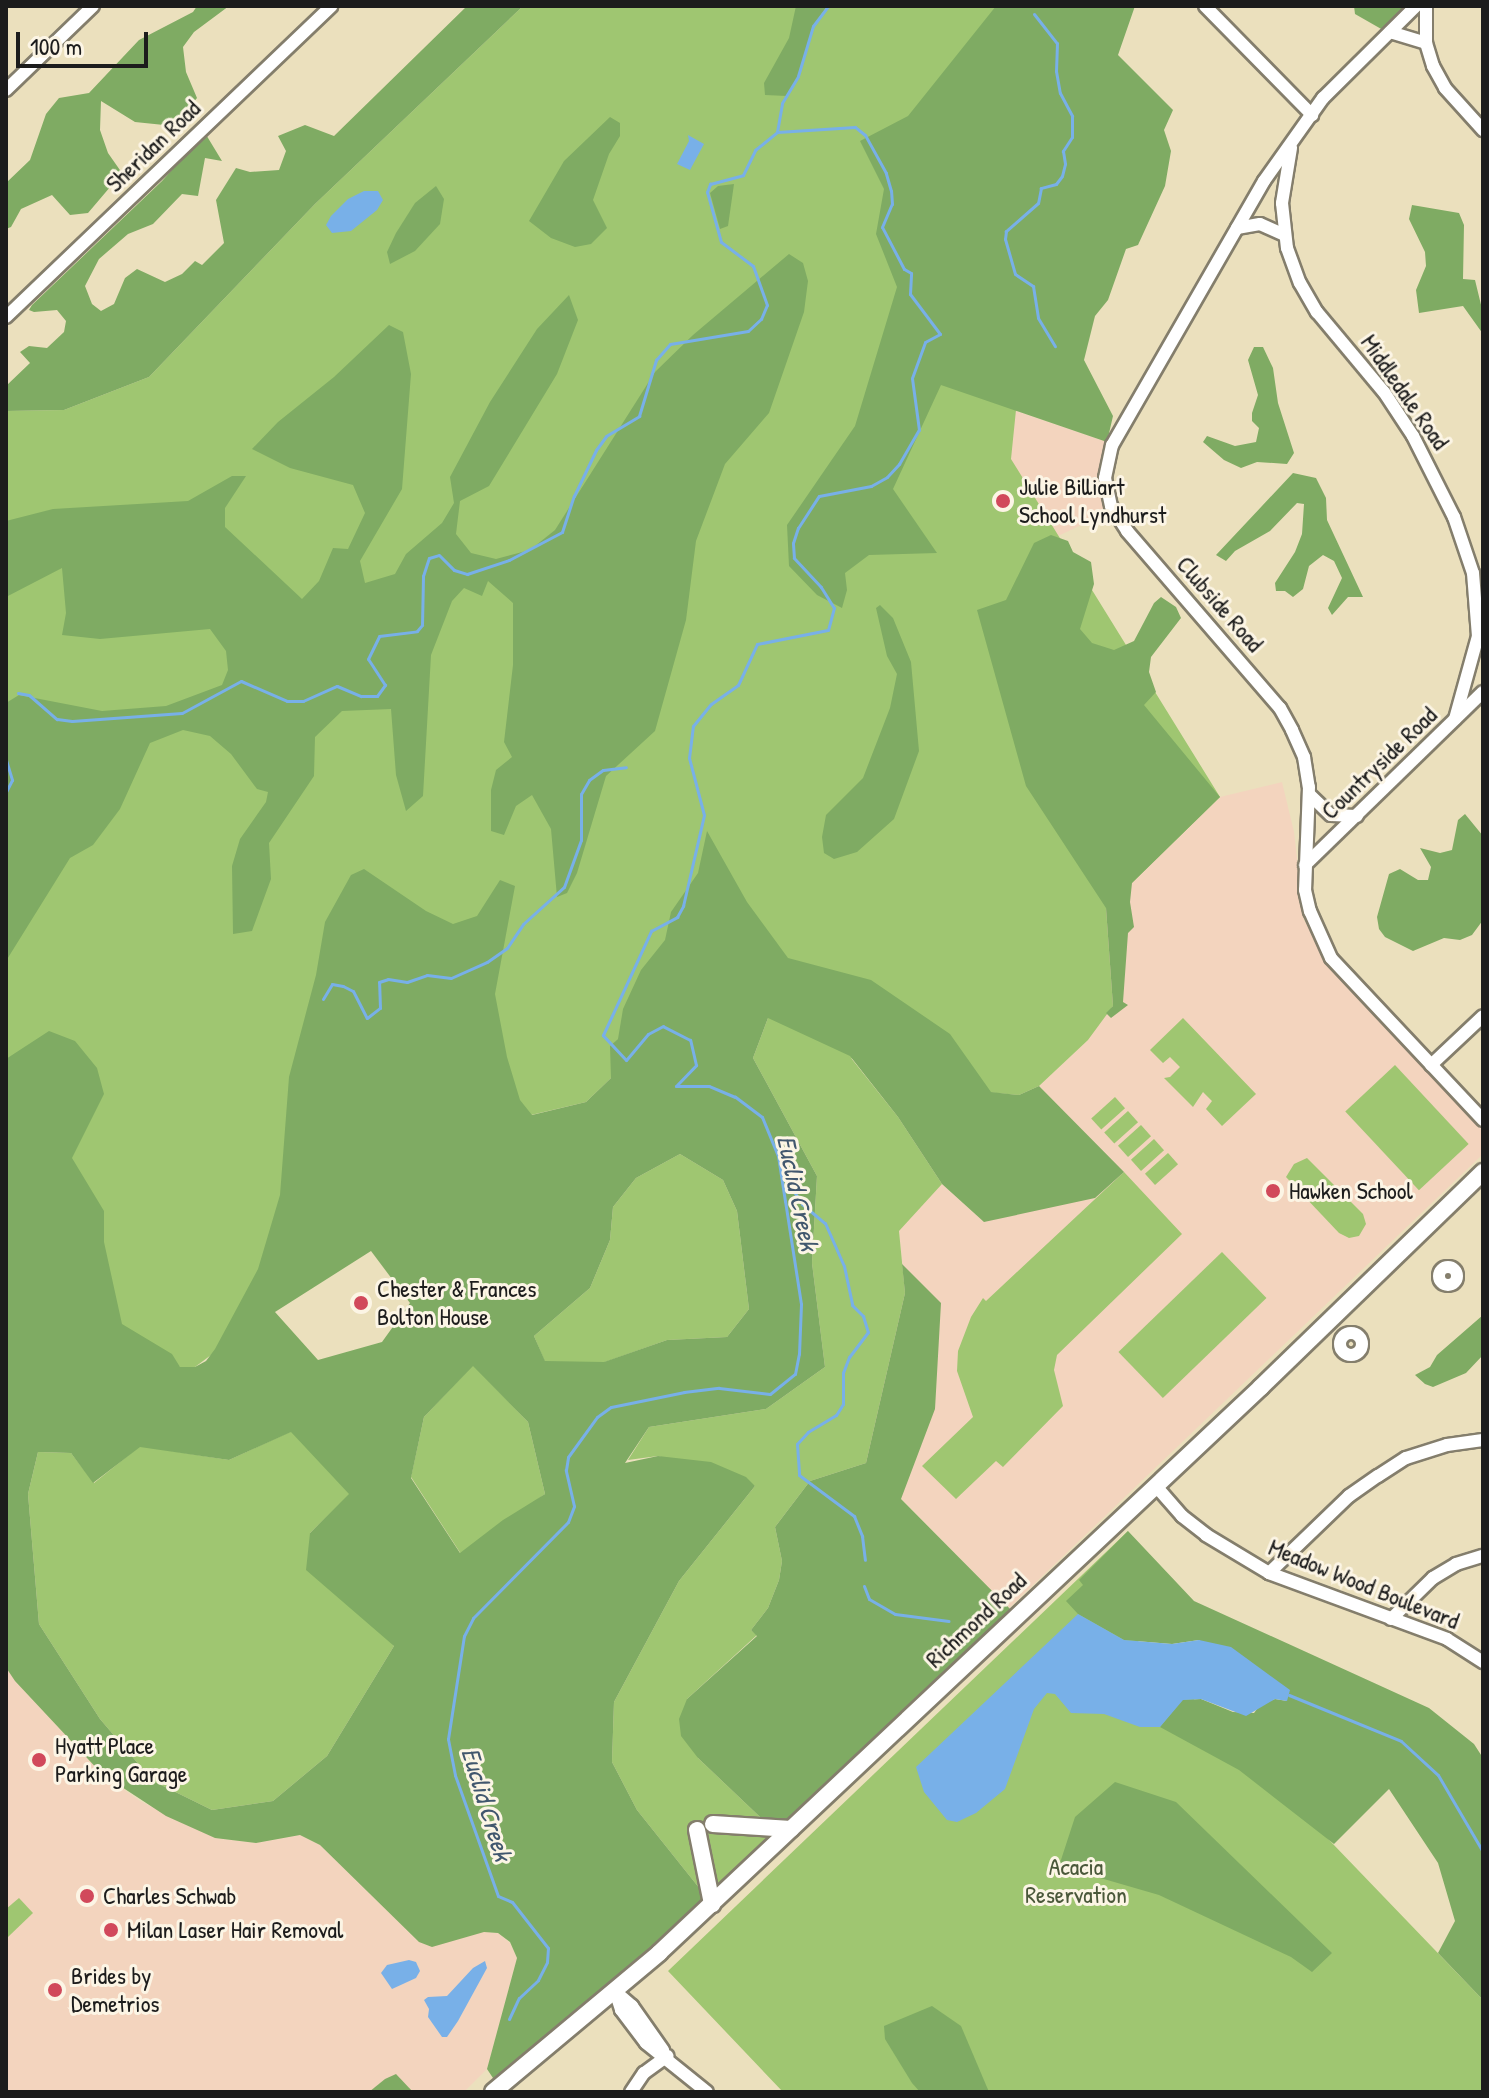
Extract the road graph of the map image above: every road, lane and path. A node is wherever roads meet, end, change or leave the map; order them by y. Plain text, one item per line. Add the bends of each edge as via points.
1 (93, 6) edge
2 (331, 6) edge
3 (1205, 6) edge
4 (1416, 6) edge
5 (1426, 6) edge
6 (1390, 32) junction
7 (1426, 43) junction
8 (6, 90) edge
9 (1312, 115) junction
10 (1483, 130) edge
11 (1292, 145) junction
12 (1237, 228) junction
13 (1285, 235) junction
14 (6, 317) edge
15 (1483, 692) edge
16 (1455, 719) junction
17 (1309, 794) junction
18 (1358, 816) junction
19 (1305, 865) junction
20 (1483, 1016) edge
21 (1431, 1065) junction
22 (1483, 1120) edge
23 (1483, 1172) edge
24 (1328, 1322) junction
25 (1343, 1338) dead end
26 (1483, 1440) edge
27 (1155, 1485) junction
28 (1483, 1556) edge
29 (1269, 1573) junction
30 (1391, 1619) junction
31 (1483, 1662) edge
32 (791, 1829) junction
33 (712, 1904) junction
34 (615, 1991) junction
35 (667, 2056) junction
36 (493, 2092) edge
37 (631, 2092) edge
38 (707, 2092) edge

1 - 8 street
2 - 14 street, Sheridan Road
3 - 9 street
4 - 6 street, Clubside Road
5 - 7 street
6 - 7 street
6 - 9 street, Clubside Road
7 - 10 street via 1445,88
9 - 11 street, Clubside Road
11 - 12 street, Clubside Road
11 - 13 street, Middledale Road via 1282,203
12 - 13 street via 1260,224
12 - 17 street, Clubside Road via 1112,445 1105,478 1111,506 1127,531 1280,708 1304,757
13 - 16 street, Middledale Road via 1300,283 1317,312 1384,392 1454,517 1473,573 1478,636
15 - 16 street, Countryside Road
16 - 18 street, Countryside Road
17 - 18 street via 1331,815
17 - 19 street, Clubside Road
18 - 19 street, Countryside Road
19 - 21 street, Clubside Road via 1310,911 1331,958
20 - 21 street
21 - 22 street, Clubside Road
23 - 24 main road, Richmond Road
24 - 25 street
24 - 27 main road, Richmond Road
26 - 29 street via 1406,1458 1349,1496
27 - 29 street, Meadow Wood Boulevard via 1206,1535
27 - 32 main road, Richmond Road
28 - 30 street via 1433,1578
29 - 30 street, Meadow Wood Boulevard
30 - 31 street, Meadow Wood Boulevard via 1447,1639
32 - 33 main road, Richmond Road
32 - 33 main road via 705,1827
33 - 34 main road, Richmond Road
34 - 35 street via 621,2010 646,2043
34 - 36 main road, Richmond Road
35 - 37 street via 644,2073
35 - 38 street

